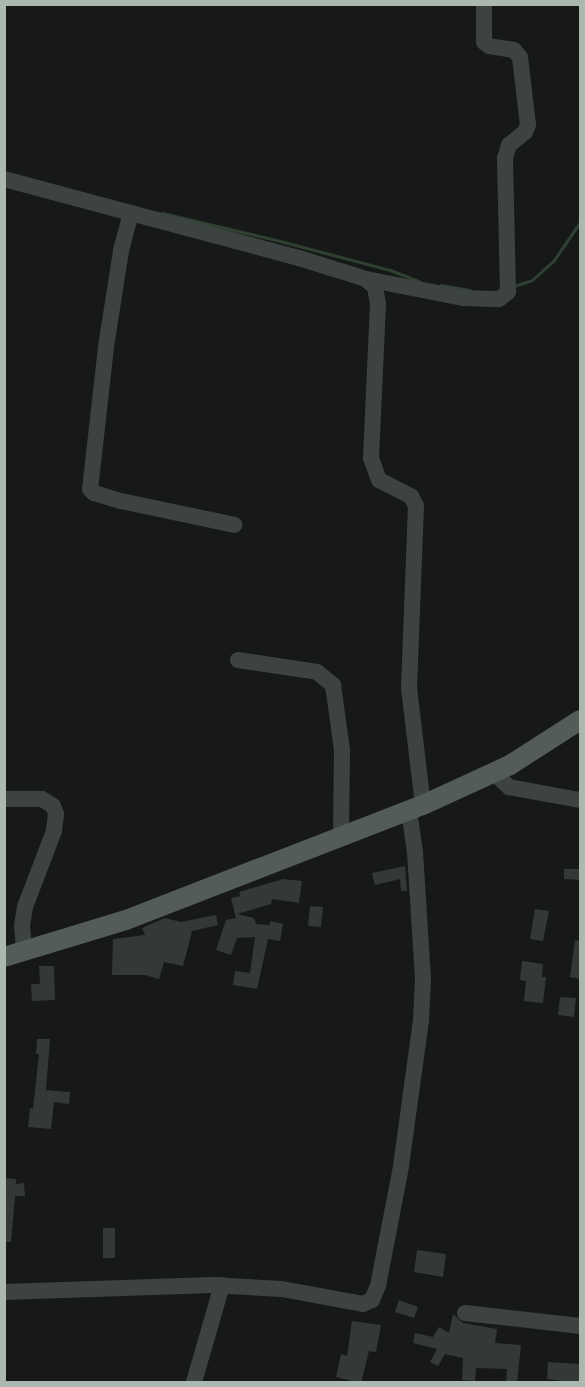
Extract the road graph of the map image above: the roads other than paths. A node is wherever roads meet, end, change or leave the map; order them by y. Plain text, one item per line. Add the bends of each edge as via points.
1 (484, 4) edge
2 (4, 180) edge
3 (131, 213) junction
4 (366, 279) junction
5 (235, 525) dead end
6 (238, 660) dead end
7 (580, 720) edge
8 (494, 773) junction
9 (4, 799) edge
10 (580, 800) edge
11 (416, 807) junction
12 (341, 836) junction
13 (24, 950) junction
14 (4, 957) edge
15 (222, 1285) junction
16 (4, 1293) edge
17 (465, 1313) dead end
18 (580, 1326) edge
19 (194, 1383) edge

1 - 4 street via 484,42 514,50 520,57 527,114 527,129 509,145 505,165 509,288 499,299 464,298
2 - 3 street
3 - 4 street
3 - 5 street via 114,295 89,487 94,493 121,501
4 - 11 street via 378,294 370,458 379,480 411,496 416,506 409,688
6 - 12 street via 317,672 333,685 342,750
7 - 8 main road
8 - 10 street via 509,787
8 - 11 main road
9 - 13 street via 42,799 53,806 56,814 54,831 25,907
11 - 12 main road
11 - 15 street via 421,1020 401,1166 375,1297 363,1304 282,1290
12 - 13 main road via 126,920
13 - 14 main road
15 - 16 street
15 - 19 street
17 - 18 street

